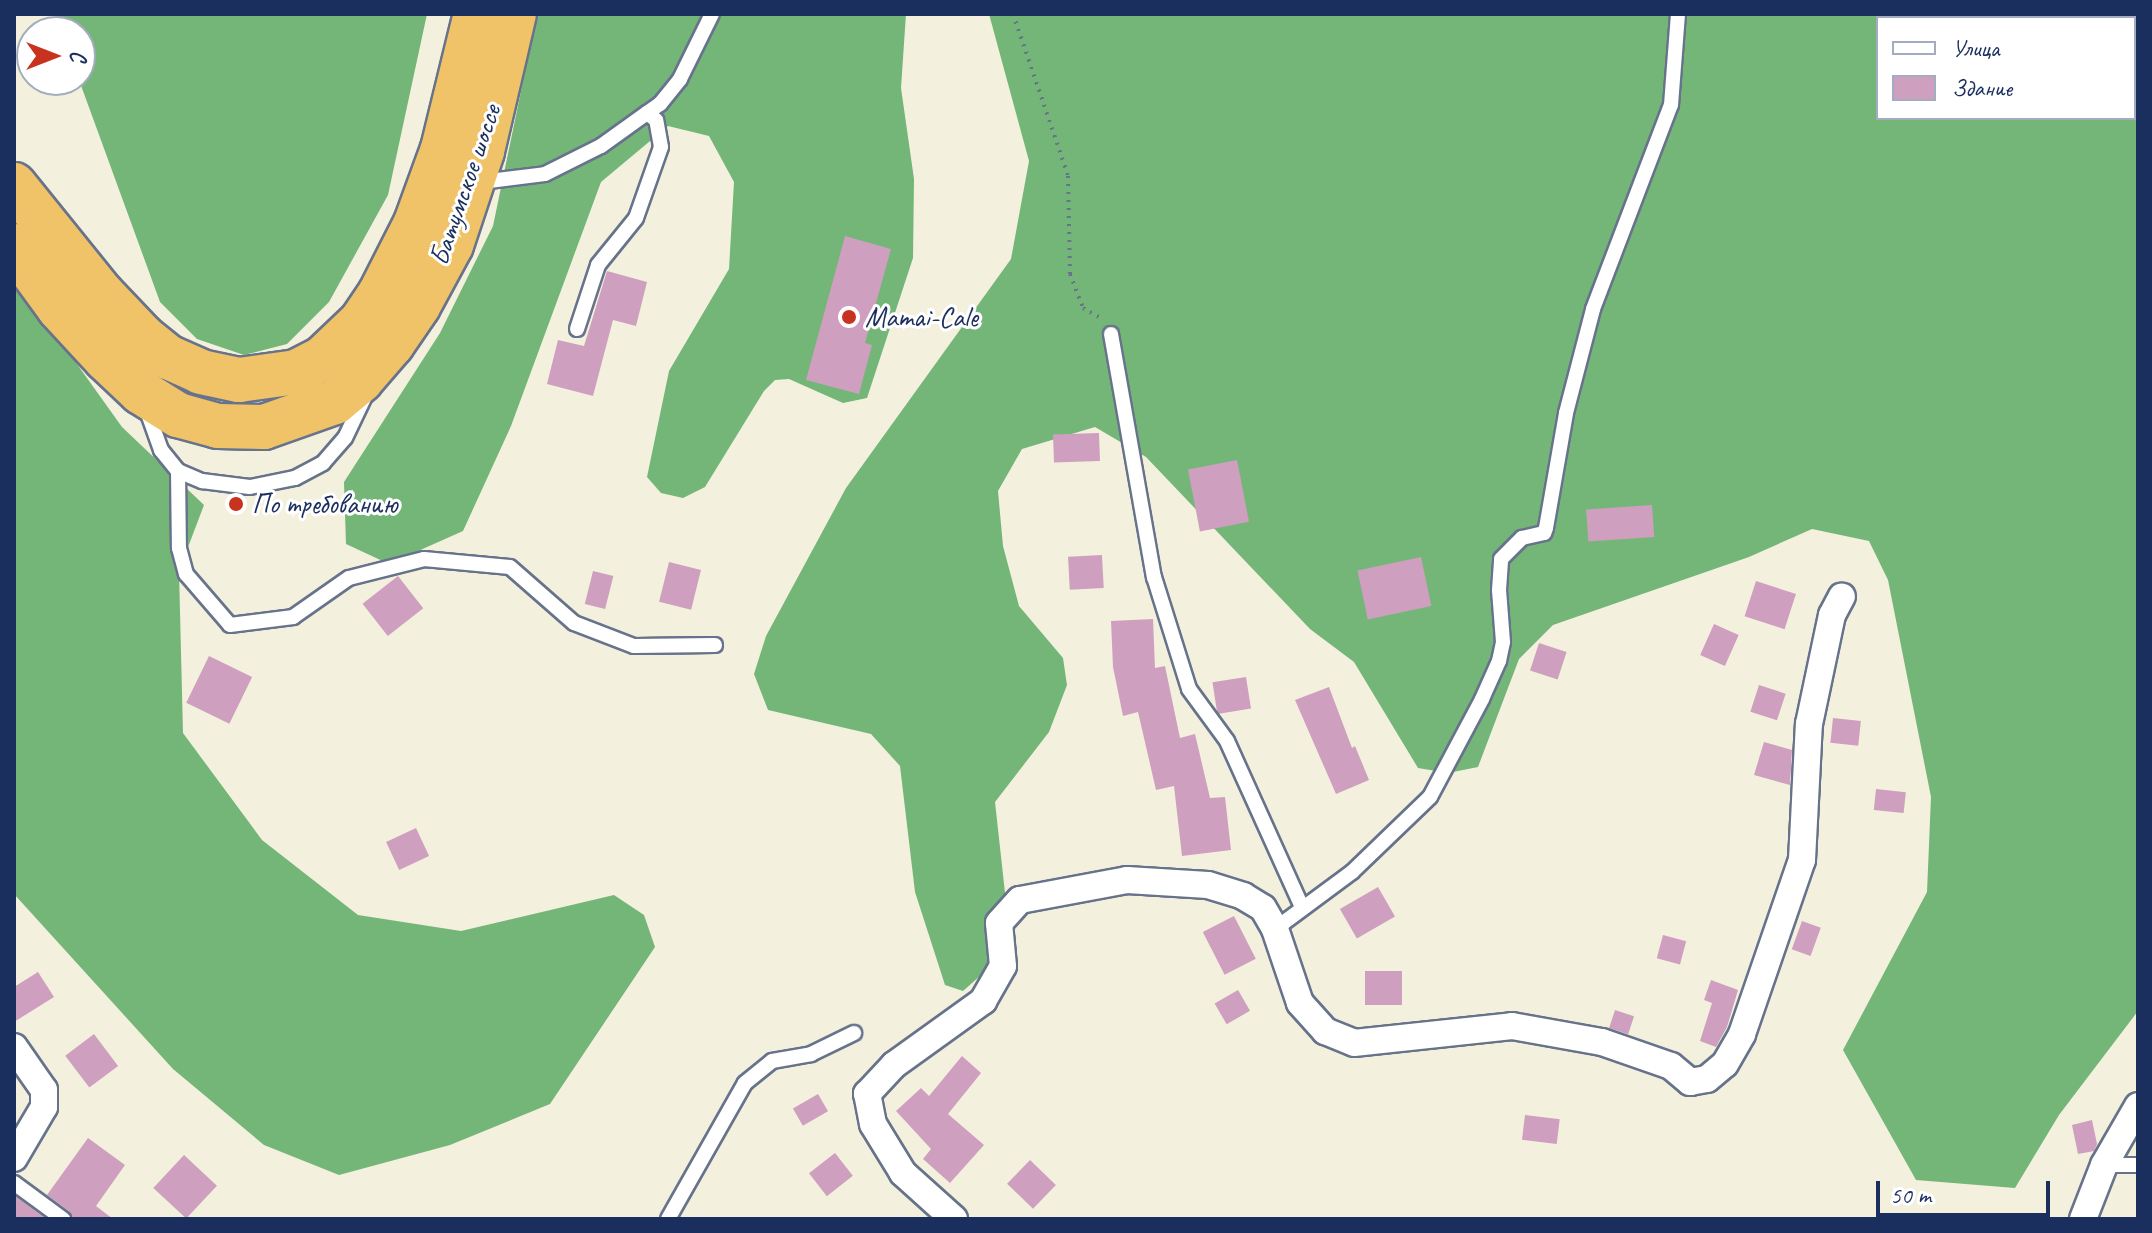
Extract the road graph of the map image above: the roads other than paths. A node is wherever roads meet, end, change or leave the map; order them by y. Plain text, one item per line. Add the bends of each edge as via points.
1 (476, 14) edge
2 (514, 14) edge
3 (712, 14) edge
4 (1678, 14) edge
5 (647, 113) junction
6 (473, 176) junction
7 (14, 185) edge
8 (14, 246) edge
9 (577, 329) dead end
10 (1111, 334) road end
11 (378, 361) junction
12 (141, 392) junction
13 (178, 471) junction
14 (1842, 596) dead end
15 (715, 645) dead end
16 (1302, 907) junction
17 (1275, 929) junction
18 (854, 1033) dead end
19 (14, 1047) edge
20 (2138, 1106) edge
21 (14, 1158) edge
22 (2104, 1165) junction
23 (2138, 1165) edge
24 (14, 1183) edge
25 (63, 1219) edge
26 (668, 1219) edge
27 (954, 1219) edge
28 (2083, 1219) edge

1 - 7 highway, Батумское шоссе via 443,149 416,223 361,322 322,359 296,372 239,380 201,372 168,357 102,294
2 - 6 highway, Батумское шоссе
3 - 5 lane via 680,79
4 - 16 lane via 1671,105 1593,309 1566,413 1546,528 1522,538 1501,559 1499,661 1430,797 1352,872
5 - 6 lane via 601,146 545,174 489,181
5 - 9 lane via 656,120 661,147 636,218 598,265
6 - 11 highway, Батумское шоссе via 451,245 418,306
8 - 12 highway, Батумское шоссе via 59,308
10 - 16 lane via 1154,577 1189,689 1227,741
11 - 12 highway, Батумское шоссе via 335,402 264,427 218,426 178,415
11 - 13 lane via 345,438 323,463 295,478 250,487 202,481
12 - 13 lane via 161,450
13 - 15 lane via 179,548 186,574 230,625 293,617 349,578 424,559 510,567 574,623 634,646
14 - 17 street via 1832,615 1809,724 1802,860 1742,1034 1725,1064 1707,1079 1690,1082 1671,1066 1602,1042 1512,1026 1354,1043 1325,1031 1300,1003
16 - 17 lane
17 - 27 street via 1263,908 1208,885 1127,880 1020,900 999,923 1003,966 983,1001 894,1065 867,1094 873,1124 903,1173
18 - 26 lane via 811,1054 772,1061 745,1083
19 - 21 street via 44,1090 44,1107
20 - 22 street
22 - 23 lane
22 - 28 street
24 - 25 lane

